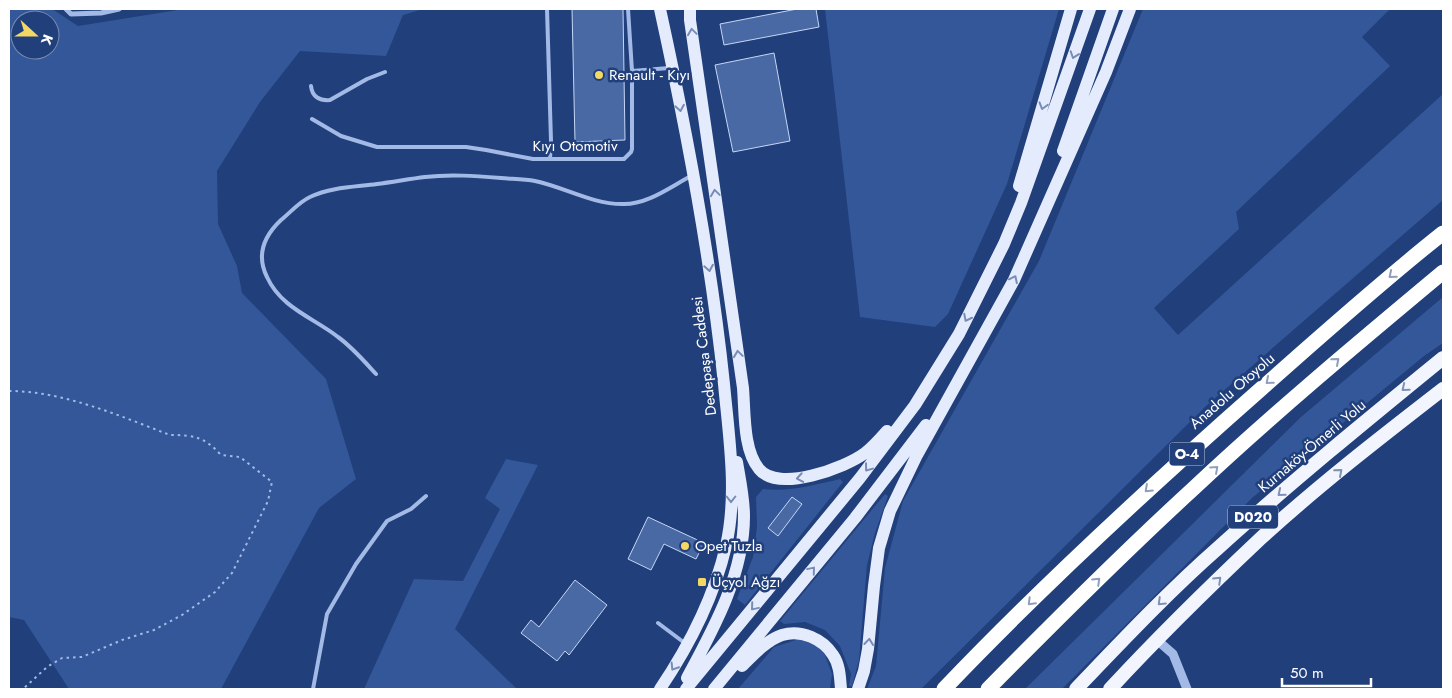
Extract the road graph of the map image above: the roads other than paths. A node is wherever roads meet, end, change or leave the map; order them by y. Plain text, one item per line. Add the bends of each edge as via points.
1 (66, 9) edge
2 (119, 9) edge
3 (547, 9) edge
4 (628, 9) edge
5 (660, 9) edge
6 (690, 9) edge
7 (1071, 9) edge
8 (1090, 9) edge
9 (1113, 9) edge
10 (1130, 9) edge
11 (672, 68) junction
12 (632, 71) junction
13 (385, 72) dead end
14 (311, 86) dead end
15 (312, 119) dead end
16 (550, 159) junction
17 (692, 175) junction
18 (1443, 227) edge
19 (1443, 233) edge
20 (1030, 243) junction
21 (1419, 252) junction
22 (1443, 272) edge
23 (982, 289) junction
24 (995, 315) junction
25 (1443, 358) edge
26 (376, 374) dead end
27 (932, 378) junction
28 (1443, 389) edge
29 (724, 391) junction
30 (426, 496) dead end
31 (658, 623) dead end
32 (1157, 640) junction
33 (686, 645) junction
34 (313, 689) edge
35 (660, 689) edge
36 (680, 689) edge
37 (686, 689) edge
38 (714, 689) edge
39 (719, 689) edge
40 (841, 689) edge
41 (858, 689) edge
42 (944, 689) edge
43 (988, 689) edge
44 (1076, 689) edge
45 (1110, 689) edge
46 (1187, 689) edge

1 - 2 street via 71,14
3 - 16 lane
4 - 12 lane
5 - 11 main road, Dedepaşa Caddesi
27 -> 6 main road via 880,440 852,461 817,475 788,480 771,478 753,461 748,445 743,388
7 -> 23 main road via 1013,206
8 -> 23 main road via 1021,203
9 - 20 main road
10 - 20 main road via 1106,72
11 - 12 lane
11 -> 17 main road, Dedepaşa Caddesi
12 - 16 lane, Kıyı Otomotiv via 632,149 628,156 624,159
13 - 14 lane via 330,100 323,101 314,96
15 - 16 lane, Kıyı Otomotiv via 341,136 377,147 452,147
17 - 26 lane via 645,200 629,204 605,202 534,181 448,176 337,189 302,201 276,225 263,245 262,264 267,278 288,304 339,337
17 -> 29 main road, Dedepaşa Caddesi via 716,309
18 - 21 highway
19 - 21 highway, Anadolu Otoyolu / O-4
24 -> 20 main road
21 -> 42 highway, Anadolu Otoyolu / O-4 via 1162,476
43 -> 22 highway, O-4 via 1195,487 1356,344
23 -> 27 main road
38 -> 24 main road via 901,459 931,418
41 -> 24 main road via 868,649 879,548 890,511
25 -> 44 highway, Kurnaköy-Ömerli Yolu / D020 via 1216,549
27 -> 37 main road via 860,478
32 -> 28 highway, D020 via 1261,538 1360,453
29 -> 33 main road, Dedepaşa Caddesi via 731,455 730,520 713,588
29 - 36 main road via 742,488 742,544 725,603
30 - 34 lane via 411,509 386,522 356,564 327,614
31 - 33 lane
32 - 45 highway, D020
32 - 46 street via 1173,654
33 -> 35 main road, Dedepaşa Caddesi
39 - 40 main road via 766,644 782,635 798,633 825,645 834,656 840,672

